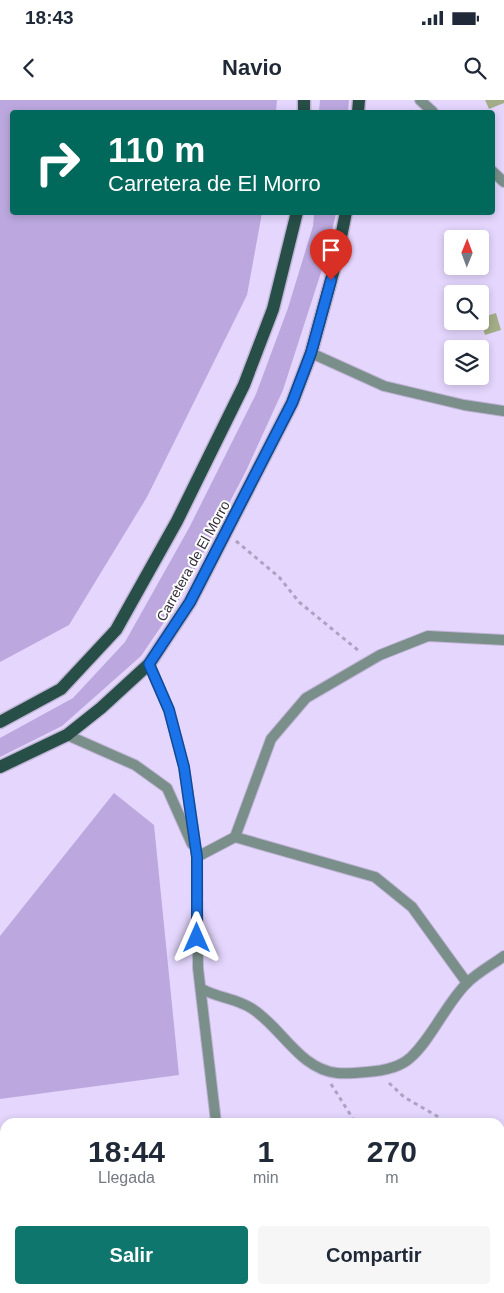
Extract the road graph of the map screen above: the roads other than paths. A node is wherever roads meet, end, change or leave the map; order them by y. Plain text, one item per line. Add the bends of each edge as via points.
1 (420, 100) edge
2 (431, 110) edge
3 (296, 215) edge
4 (345, 215) edge
5 (311, 353) junction
6 (504, 411) edge
7 (504, 640) edge
8 (149, 664) junction
9 (0, 722) edge
10 (67, 735) junction
11 (0, 767) edge
12 (235, 837) junction
13 (197, 857) junction
14 (504, 956) edge
15 (467, 983) junction
16 (202, 989) junction
17 (216, 1118) edge

1 - 2 street
3 - 9 main road via 273,309 244,385 177,521 116,630 61,689
4 - 5 main road, Carretera de El Morro
5 - 6 street via 384,386
5 - 8 main road, Carretera de El Morro via 292,403 190,602
7 - 12 street via 428,636 371,660 306,698 271,739
8 - 10 main road, Carretera de El Morro
8 - 13 street via 178,739
10 - 11 main road, Carretera de El Morro
10 - 13 street via 135,764 167,788
12 - 13 street
12 - 15 street via 375,877 412,907
13 - 16 street via 197,938
14 - 15 street
15 - 16 street via 410,1059 390,1068 351,1073 321,1069 299,1054 272,1024 251,1008
16 - 17 street

